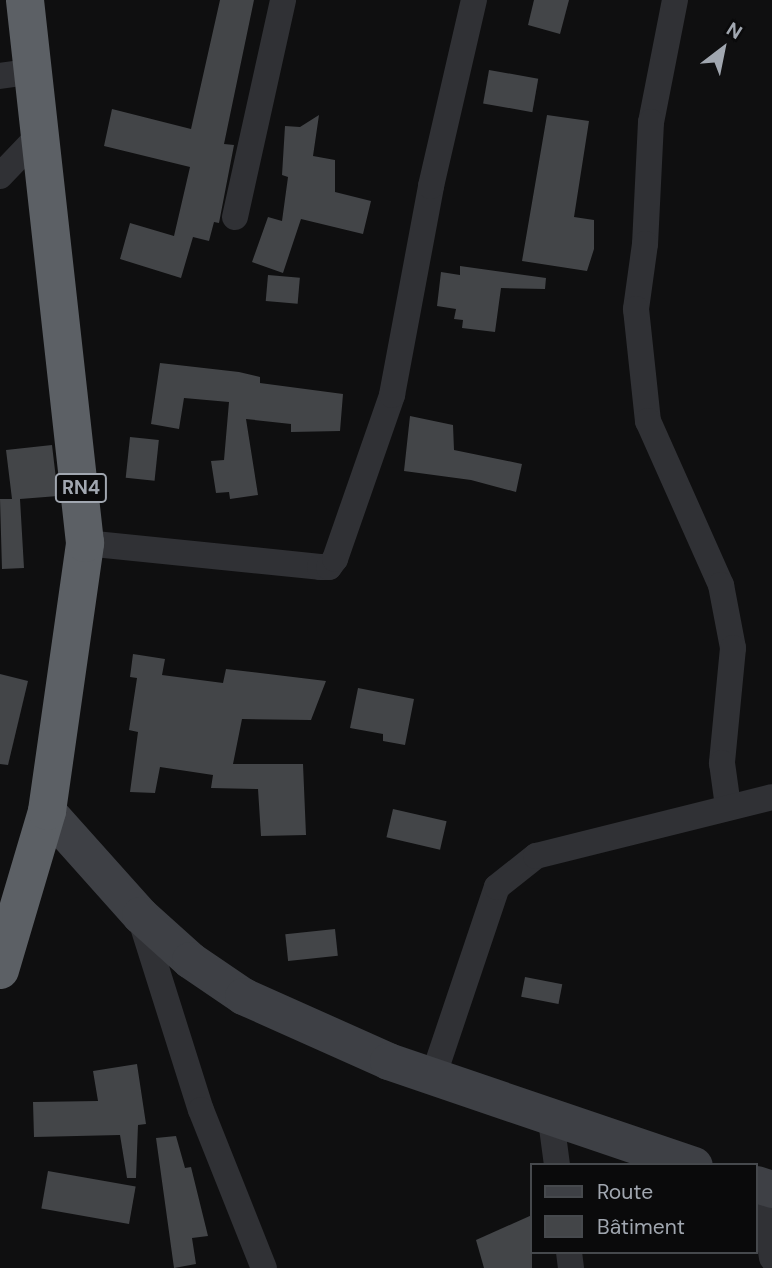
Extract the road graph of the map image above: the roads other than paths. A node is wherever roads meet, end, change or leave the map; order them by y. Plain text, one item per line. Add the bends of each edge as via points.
1 (25, 0) edge
2 (283, 0) edge
3 (474, 0) edge
4 (675, 0) edge
5 (18, 74) edge
6 (42, 132) junction
7 (0, 176) edge
8 (235, 217) dead end
9 (85, 543) junction
10 (772, 797) edge
11 (728, 806) junction
12 (47, 811) junction
13 (140, 915) junction
14 (0, 970) edge
15 (433, 1077) junction
16 (551, 1120) junction
17 (557, 1163) edge
18 (688, 1163) edge
19 (763, 1186) edge
20 (772, 1258) edge
21 (264, 1268) edge

1 - 5 highway, RN4
2 - 8 street
3 - 9 street via 431,186 392,395 335,559 329,567 320,567
4 - 11 street via 651,122 645,244 636,309 648,421 720,585 733,648 722,763
5 - 6 highway, RN4
6 - 7 street
6 - 9 highway, RN4
9 - 12 highway, RN4
10 - 11 street
11 - 15 street via 536,856 496,887
12 - 13 street
12 - 14 highway, RN4
13 - 15 street via 190,960 243,996 305,1027
13 - 21 street via 201,1110
15 - 16 street
16 - 17 street
16 - 18 street
19 - 20 street

